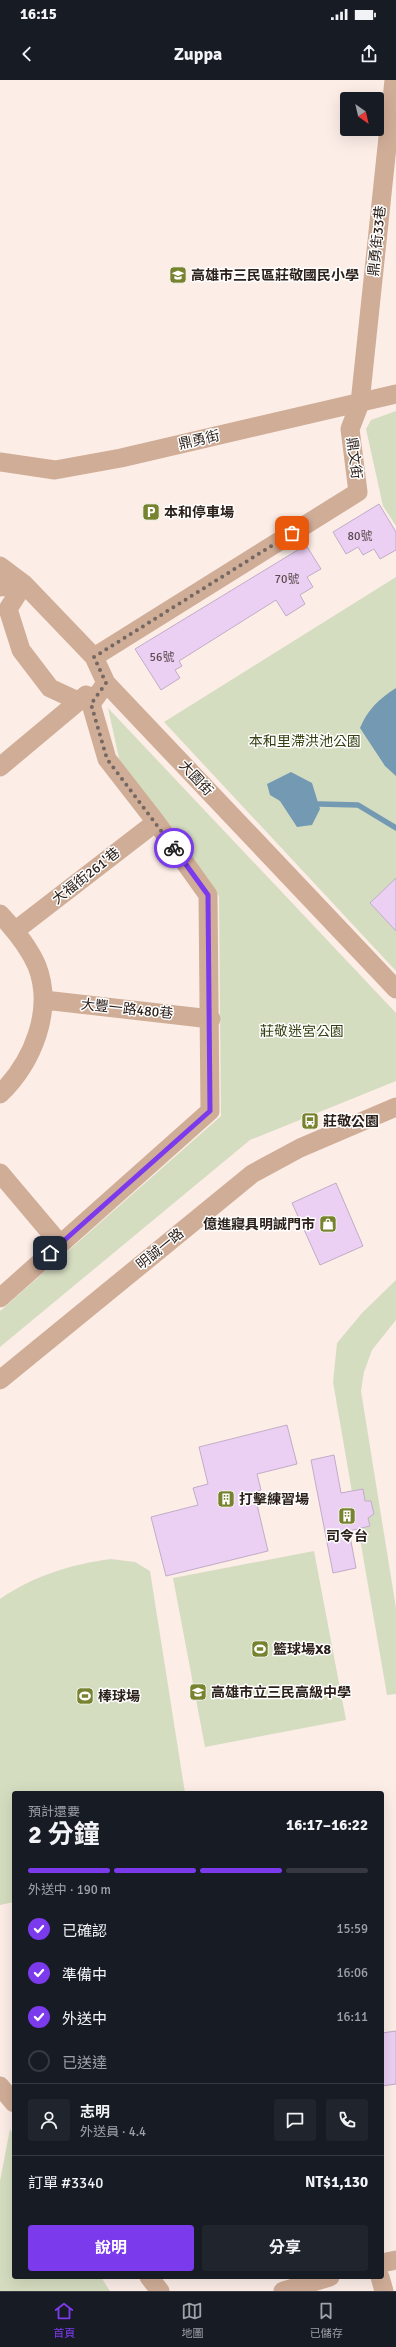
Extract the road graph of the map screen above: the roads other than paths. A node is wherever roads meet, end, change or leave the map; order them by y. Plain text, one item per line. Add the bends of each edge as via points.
1 (394, 88) edge
2 (388, 218) edge
3 (396, 394) edge
4 (360, 403) junction
5 (0, 462) edge
6 (0, 566) edge
7 (24, 584) junction
8 (0, 587) edge
9 (4, 612) edge
10 (94, 657) junction
11 (106, 683) junction
12 (78, 700) junction
13 (0, 767) edge
14 (156, 822) junction
15 (0, 914) edge
16 (16, 930) junction
17 (396, 989) edge
18 (44, 1000) junction
19 (211, 1019) junction
20 (0, 1094) edge
21 (396, 1107) edge
22 (0, 1174) edge
23 (60, 1244) junction
24 (0, 1298) edge
25 (0, 1380) edge
26 (0, 2086) edge
27 (12, 2101) edge
28 (396, 2260) edge
29 (384, 2263) edge
30 (151, 2279) edge
31 (323, 2279) edge
32 (381, 2279) edge
33 (160, 2291) edge
34 (283, 2291) edge
35 (384, 2291) edge

1 - 2 street, 鼎勇街33巷
2 - 4 street, 鼎勇街33巷
3 - 4 street, 鼎勇街
4 - 5 street, 鼎勇街 via 121,458 55,470
4 - 10 street, 鼎文街 via 350,429 358,492
6 - 7 street, 大園街
7 - 8 street
7 - 9 street
7 - 10 street, 大園街
9 - 12 street via 21,650 50,688
10 - 11 street, 大園街
11 - 12 street
11 - 14 street via 91,704 107,759
11 - 17 street, 大園街
12 - 13 street
14 - 16 street, 大福街261'巷
14 - 19 street via 208,895
15 - 16 street
16 - 18 street via 37,966
18 - 19 street, 大豐一路480巷
18 - 20 street via 36,1041 9,1085
19 - 23 street via 210,1111
21 - 25 street, 明誠一路 via 300,1148 252,1174
22 - 23 street
23 - 24 street
26 - 27 street
28 - 29 street
30 - 33 street
31 - 34 street
32 - 35 street

